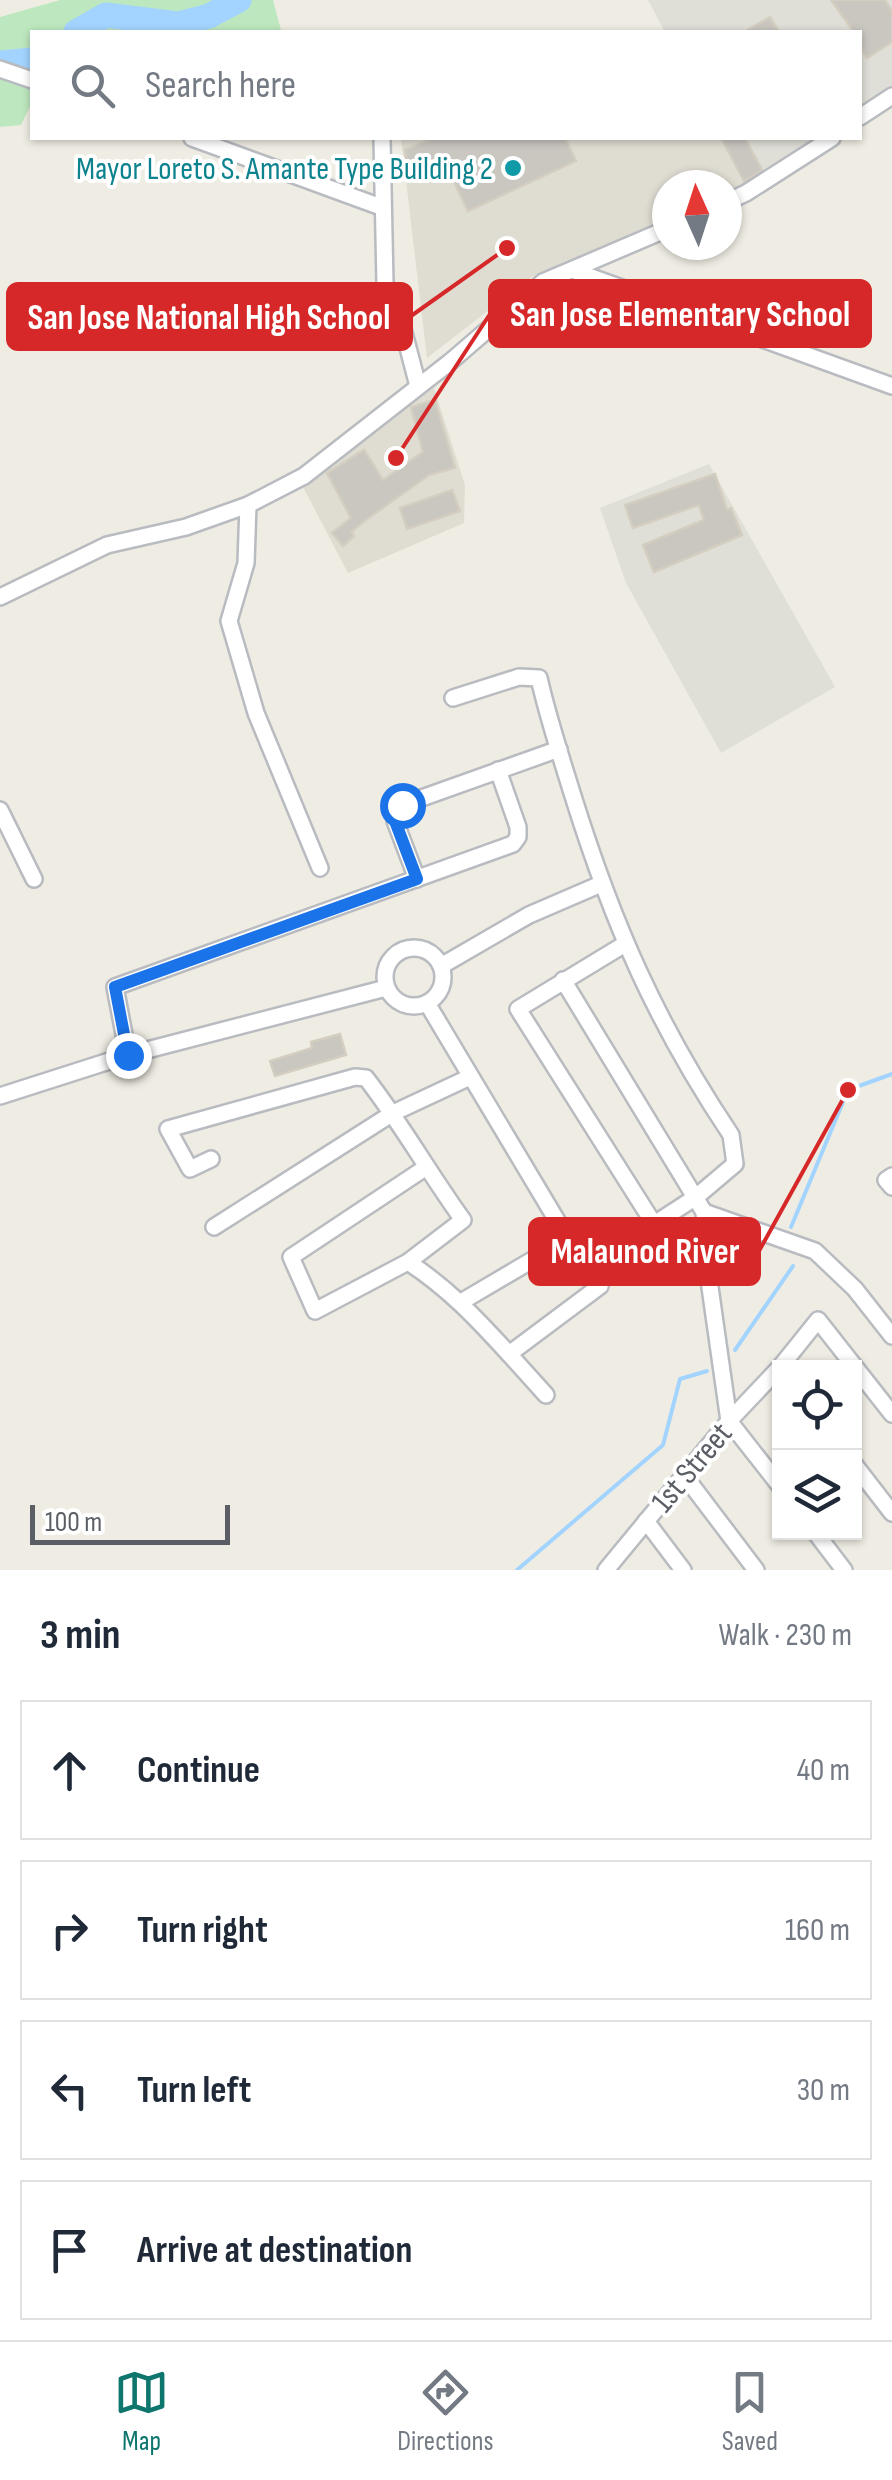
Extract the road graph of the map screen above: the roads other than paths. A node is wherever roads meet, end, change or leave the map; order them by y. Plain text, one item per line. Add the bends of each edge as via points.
1 (3, 70) edge
2 (30, 79) edge
3 (892, 96) edge
4 (862, 116) edge
5 (198, 140) edge
6 (382, 140) edge
7 (829, 140) edge
8 (742, 193) edge
9 (382, 207) junction
10 (652, 236) edge
11 (572, 270) junction
12 (418, 386) junction
13 (892, 386) edge
14 (248, 505) junction
15 (0, 597) edge
16 (453, 698) dead end
17 (559, 749) junction
18 (498, 770) junction
19 (0, 810) edge
20 (320, 868) dead end
21 (34, 878) dead end
22 (417, 879) junction
23 (601, 884) junction
24 (625, 944) junction
25 (441, 966) junction
26 (563, 980) junction
27 (386, 988) junction
28 (427, 1003) junction
29 (128, 1055) junction
30 (470, 1078) junction
31 (0, 1096) edge
32 (392, 1112) junction
33 (211, 1159) dead end
34 (425, 1168) junction
35 (892, 1176) edge
36 (892, 1187) edge
37 (700, 1204) junction
38 (654, 1224) junction
39 (214, 1227) dead end
40 (568, 1239) junction
41 (408, 1262) junction
42 (590, 1264) junction
43 (461, 1302) junction
44 (892, 1336) edge
45 (509, 1354) junction
46 (787, 1360) edge
47 (849, 1360) edge
48 (772, 1376) edge
49 (862, 1376) edge
50 (546, 1395) dead end
51 (892, 1414) edge
52 (729, 1420) junction
53 (862, 1474) edge
54 (684, 1475) junction
55 (772, 1476) edge
56 (892, 1513) edge
57 (646, 1520) junction
58 (822, 1540) edge
59 (606, 1570) edge
60 (683, 1570) edge
61 (756, 1570) edge
62 (844, 1570) edge

1 - 2 street
3 - 4 street
5 - 9 street
6 - 9 street
7 - 8 street
9 - 12 street via 385,285
10 - 11 street
11 - 12 street via 543,282
11 - 13 street
12 - 14 street via 304,476
14 - 15 street via 108,545
14 - 20 street via 246,563 230,621 256,713
16 - 17 street via 519,677 539,678
17 - 18 street
17 - 23 street
18 - 22 street via 518,827 513,844
18 - 22 street via 395,813
19 - 21 street
22 - 29 street via 115,987
23 - 24 street
23 - 25 street via 529,915
24 - 26 street
24 - 37 street via 657,1013 731,1135 734,1164
25 - 27 street via 427,951 407,948 386,968
25 - 28 street via 443,983
26 - 37 street
26 - 38 street via 518,1008
27 - 28 street via 408,1006
27 - 29 street
28 - 30 street
29 - 31 street
30 - 32 street
30 - 40 street
32 - 33 street via 366,1078 355,1077 168,1129 190,1168
32 - 34 street
32 - 39 street
34 - 41 street via 463,1220
34 - 41 street via 291,1256 314,1311
35 - 36 street via 886,1180
37 - 38 street
37 - 44 street via 814,1251
37 - 52 street
38 - 42 street
40 - 42 street
40 - 43 street
41 - 43 street
42 - 45 street via 600,1286
43 - 45 street
45 - 50 street
46 - 47 street, 1st Street via 818,1320
48 - 52 street, 1st Street
49 - 51 street, 1st Street
52 - 54 street, 1st Street
52 - 55 street
53 - 56 street
54 - 57 street, 1st Street
54 - 61 street
57 - 59 street, 1st Street
57 - 60 street
58 - 62 street

